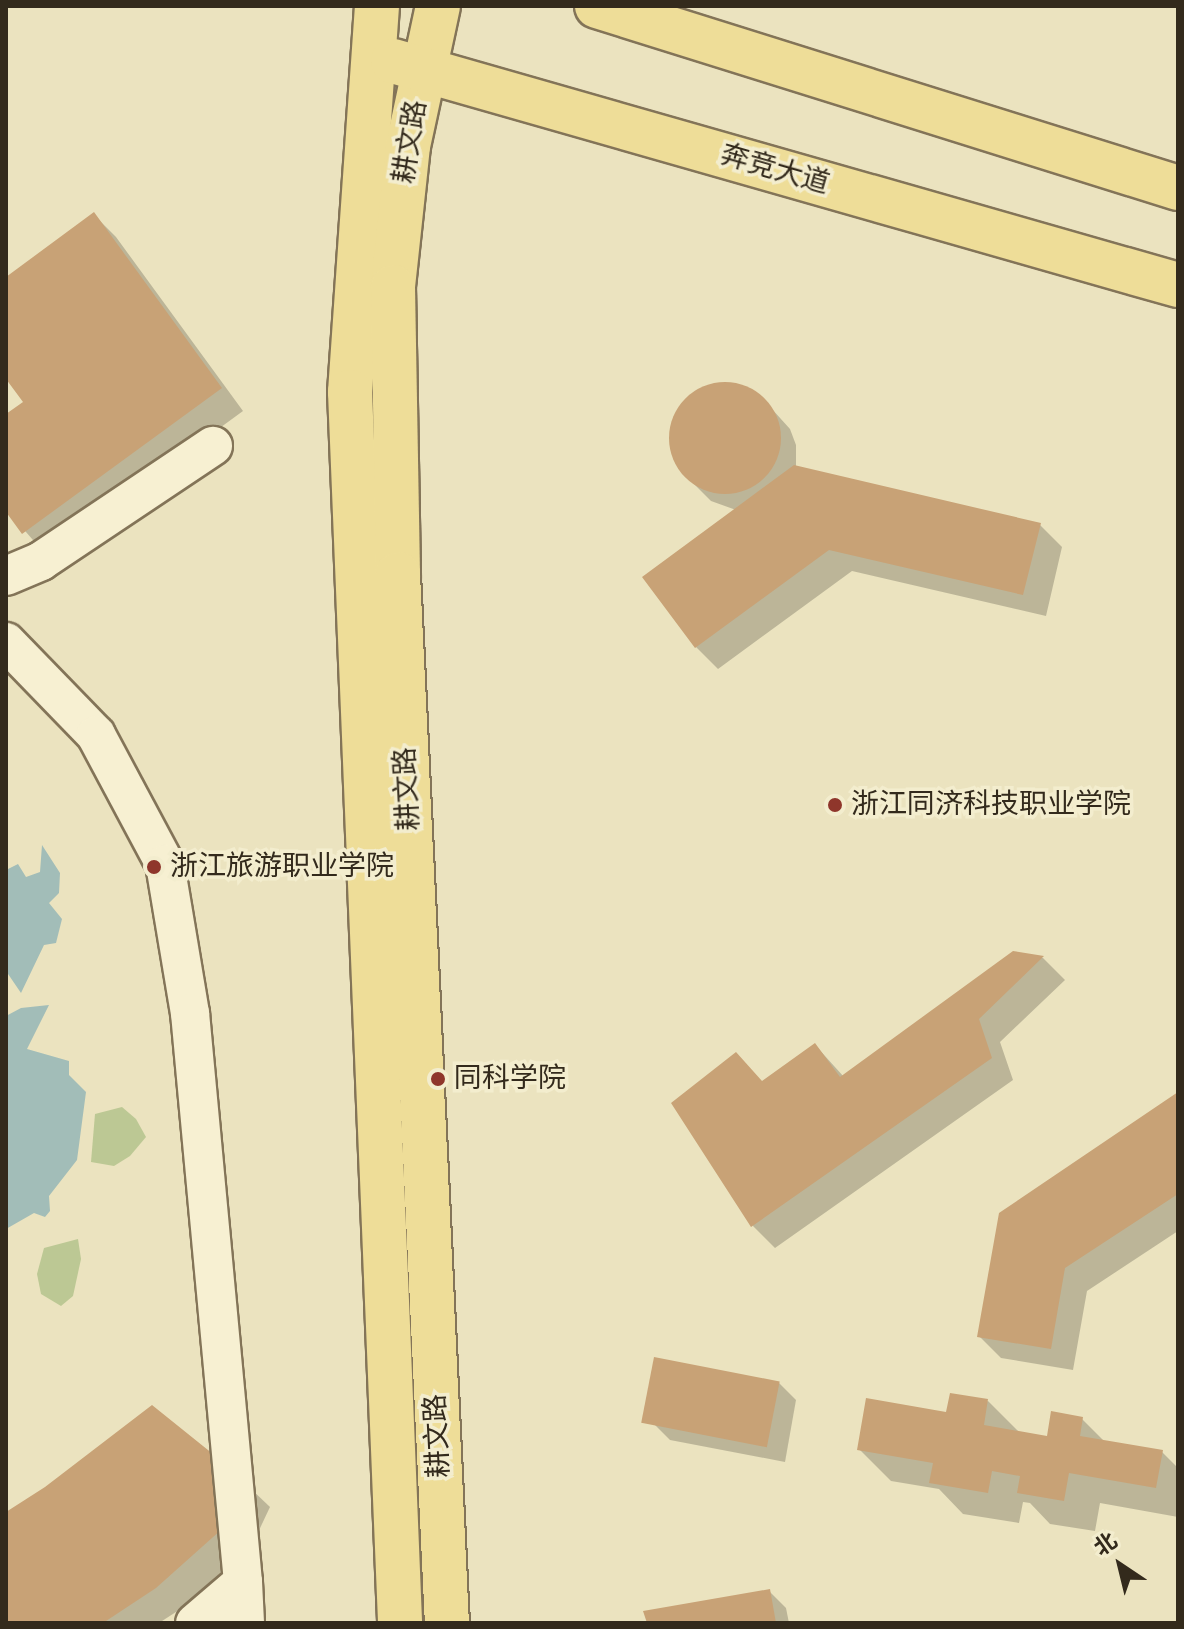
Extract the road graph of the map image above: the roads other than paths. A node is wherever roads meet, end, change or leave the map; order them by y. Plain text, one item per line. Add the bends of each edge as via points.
1 (377, 6) edge
2 (438, 6) edge
3 (597, 6) edge
4 (372, 55) junction
5 (422, 69) junction
6 (1178, 188) edge
7 (1178, 285) edge
8 (213, 446) dead end
9 (6, 576) edge
10 (6, 642) edge
11 (243, 1582) junction
12 (195, 1623) edge
13 (245, 1623) edge
14 (400, 1623) edge
15 (447, 1623) edge

1 - 4 main road, 耕文路
2 - 5 main road, 耕文路
3 - 6 main road
4 - 5 main road, 奔竞大道
4 - 14 main road, 耕文路 via 350,392
5 - 7 main road, 奔竞大道
5 - 15 main road, 耕文路 via 408,146 393,303 398,574
8 - 9 street via 41,561
10 - 11 street via 96,735 165,864 190,1013
11 - 12 street
11 - 13 street

